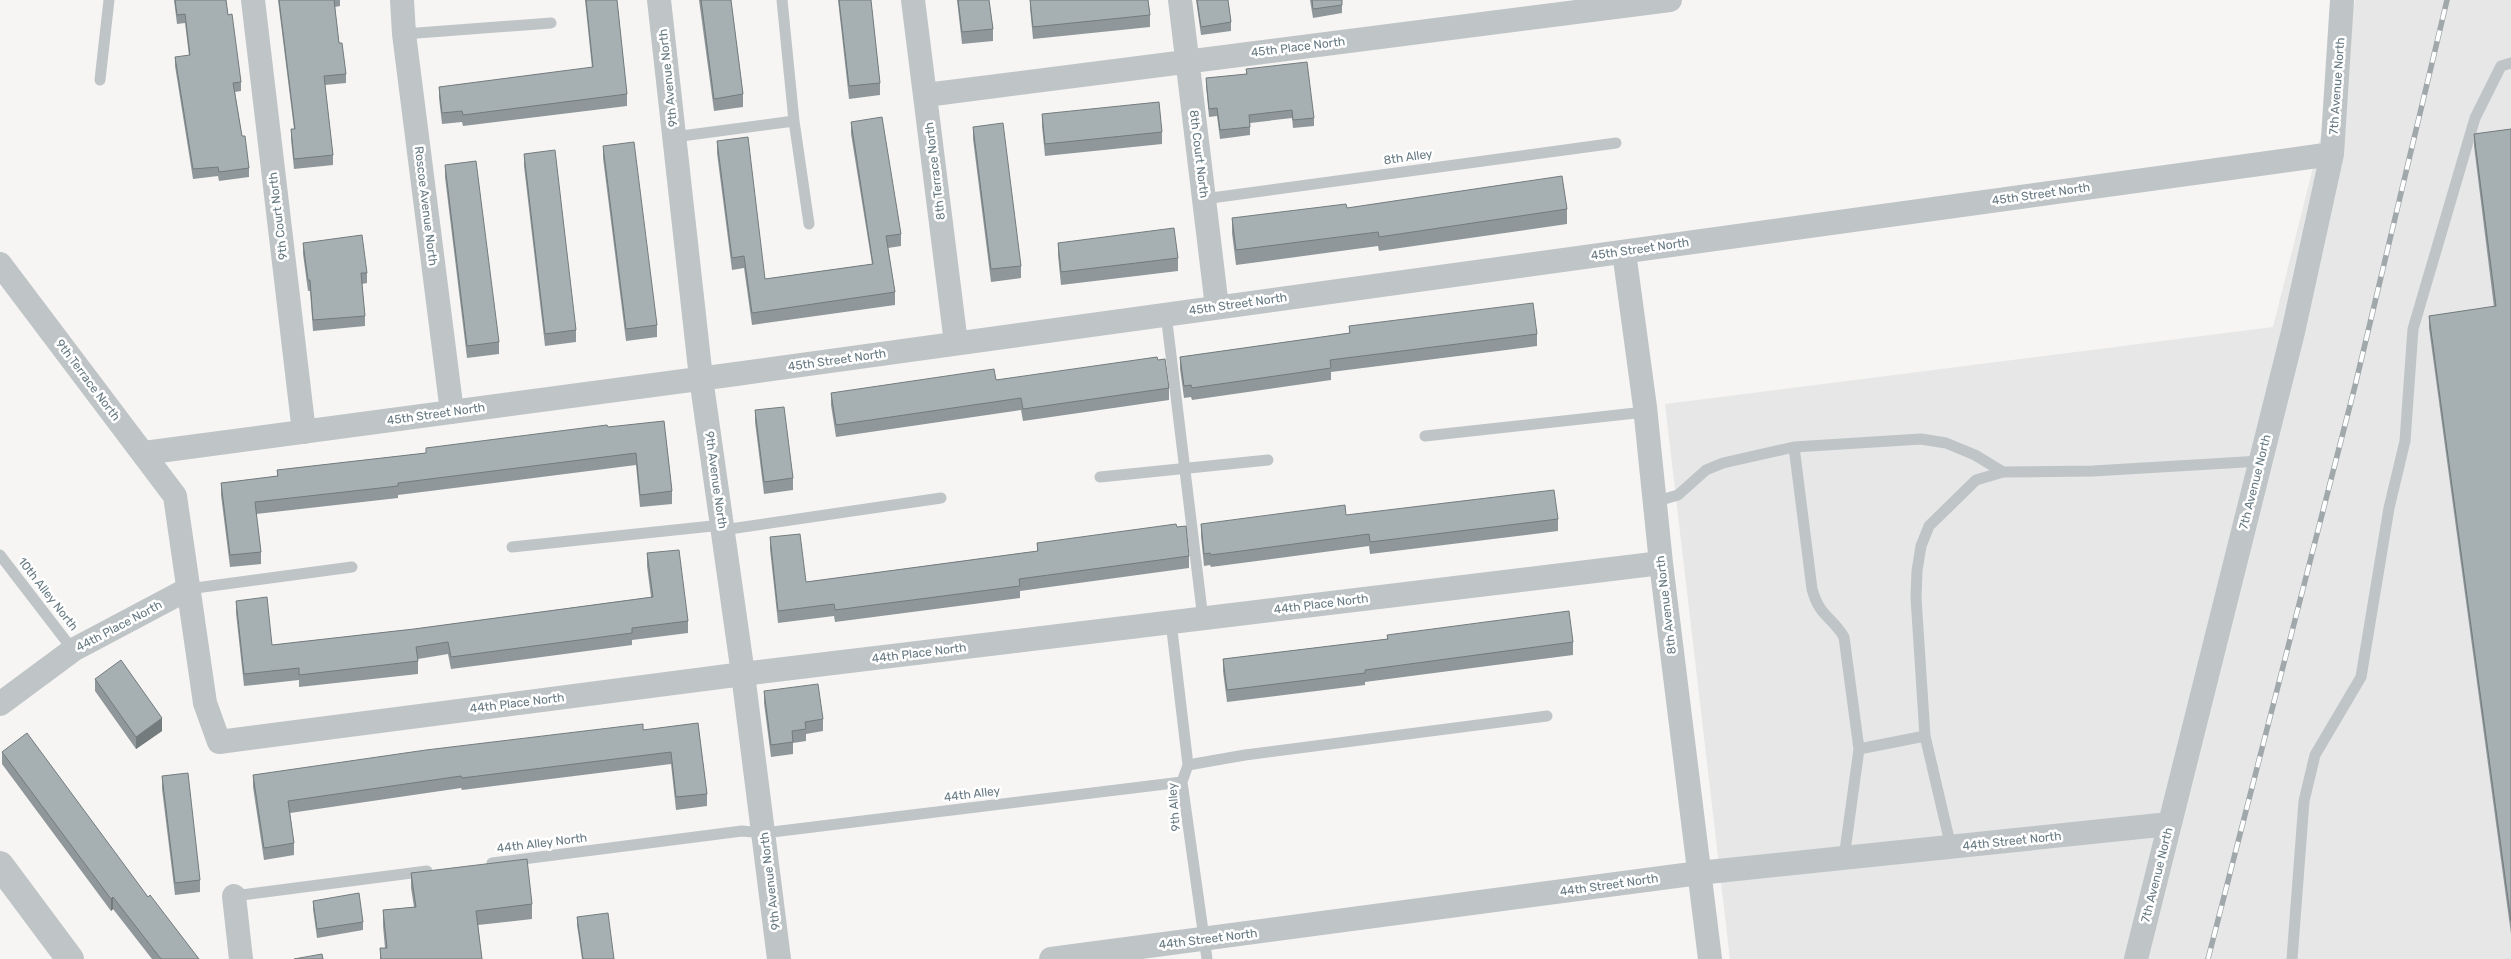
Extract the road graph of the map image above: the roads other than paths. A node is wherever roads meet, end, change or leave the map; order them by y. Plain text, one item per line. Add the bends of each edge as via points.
1 (109, 0) edge
2 (253, 0) edge
3 (402, 0) edge
4 (659, 0) edge
5 (782, 0) edge
6 (913, 0) edge
7 (1180, 0) edge
8 (1670, 0) edge
9 (2342, 0) edge
10 (551, 23) dead end
11 (404, 34) junction
12 (1187, 61) junction
13 (2511, 63) edge
14 (100, 80) dead end
15 (926, 95) junction
16 (794, 121) junction
17 (674, 137) junction
18 (1616, 142) dead end
19 (2332, 154) junction
20 (1204, 200) junction
21 (810, 224) dead end
22 (1624, 252) junction
23 (0, 264) edge
24 (1217, 307) junction
25 (1166, 314) junction
26 (956, 343) junction
27 (701, 378) junction
28 (452, 412) junction
29 (1645, 412) junction
30 (304, 432) junction
31 (1426, 436) dead end
32 (1794, 447) junction
33 (144, 453) junction
34 (1268, 460) dead end
35 (2260, 461) junction
36 (1185, 469) junction
37 (2003, 472) junction
38 (1100, 477) dead end
39 (941, 498) dead end
40 (1654, 502) junction
41 (722, 527) junction
42 (512, 547) dead end
43 (0, 554) edge
44 (1660, 563) junction
45 (352, 567) dead end
46 (188, 589) junction
47 (1203, 619) junction
48 (1171, 622) junction
49 (74, 650) junction
50 (743, 674) junction
51 (0, 704) edge
52 (1547, 716) dead end
53 (1926, 736) junction
54 (1859, 749) junction
55 (1188, 765) junction
56 (1182, 782) junction
57 (2169, 824) junction
58 (764, 834) junction
59 (1951, 847) junction
60 (1844, 858) junction
61 (0, 865) edge
62 (478, 865) edge
63 (439, 870) edge
64 (1700, 873) junction
65 (234, 896) joint
66 (1206, 949) edge
67 (70, 959) edge
68 (240, 959) edge
69 (779, 959) edge
70 (1050, 959) edge
71 (1710, 959) edge
72 (2136, 959) edge
73 (2292, 959) edge

1 - 14 lane
2 - 30 street, 9th Court North
3 - 11 street, Roscoe Avenue North
4 - 17 street, 9th Avenue North
5 - 16 lane
6 - 15 street, 8th Terrace North
7 - 12 street, 8th Court North
8 - 12 street, 45th Place North
9 - 19 street, 7th Avenue North
10 - 11 lane
11 - 28 street, Roscoe Avenue North
12 - 15 street, 45th Place North
12 - 20 street, 8th Court North
13 - 73 lane via 2501,66 2475,118 2413,329 2405,441 2389,508 2361,678 2315,755 2304,801
15 - 26 street, 8th Terrace North
16 - 17 lane
16 - 21 lane
17 - 27 street, 9th Avenue North
18 - 20 lane, 8th Alley
19 - 22 street, 45th Street North
19 - 35 street, 7th Avenue North via 2293,332
20 - 24 street, 8th Court North
22 - 24 street, 45th Street North
22 - 29 street, 8th Avenue North
23 - 33 street, 9th Terrace North
24 - 25 street, 45th Street North
25 - 26 street, 45th Street North
25 - 36 lane
26 - 27 street, 45th Street North
27 - 28 street, 45th Street North
27 - 41 street, 9th Avenue North
28 - 30 street, 45th Street North
29 - 31 lane
29 - 40 street, 8th Avenue North
30 - 33 street, 45th Street North
32 - 37 lane via 1920,439 1946,443 1976,455
32 - 40 lane via 1723,463 1706,470 1678,495
32 - 54 lane via 1812,589 1816,605 1825,618 1837,625 1844,638
33 - 46 street, 9th Terrace North via 175,496
34 - 36 lane
35 - 37 lane via 2093,471
35 - 57 street, 7th Avenue North
36 - 38 lane
36 - 47 lane
37 - 53 lane via 1976,480 1929,526 1921,546 1916,571 1916,598
39 - 41 lane
40 - 44 street, 8th Avenue North
41 - 42 lane
41 - 50 street, 9th Avenue North
43 - 49 lane, 10th Alley North
44 - 47 street, 44th Place North
44 - 64 street, 8th Avenue North
45 - 46 lane
46 - 49 street, 44th Place North
46 - 50 street, 44th Place North via 205,703 219,742
47 - 48 street, 44th Place North
48 - 50 street, 44th Place North
48 - 55 lane, 9th Alley
49 - 51 street, 44th Place North
50 - 58 street, 9th Avenue North
52 - 55 lane
53 - 54 lane
53 - 59 lane
54 - 60 lane
55 - 56 lane, 9th Alley
56 - 58 lane, 44th Alley
56 - 66 lane, 9th Alley
57 - 59 street, 44th Street North
57 - 72 street, 7th Avenue North
58 - 62 lane, 44th Alley North via 742,831
58 - 69 street, 9th Avenue North
59 - 60 street, 44th Street North
60 - 64 street, 44th Street North
61 - 67 street
63 - 65 lane
64 - 66 street, 44th Street North
64 - 71 street, 8th Avenue North
65 - 68 street
66 - 70 street, 44th Street North

